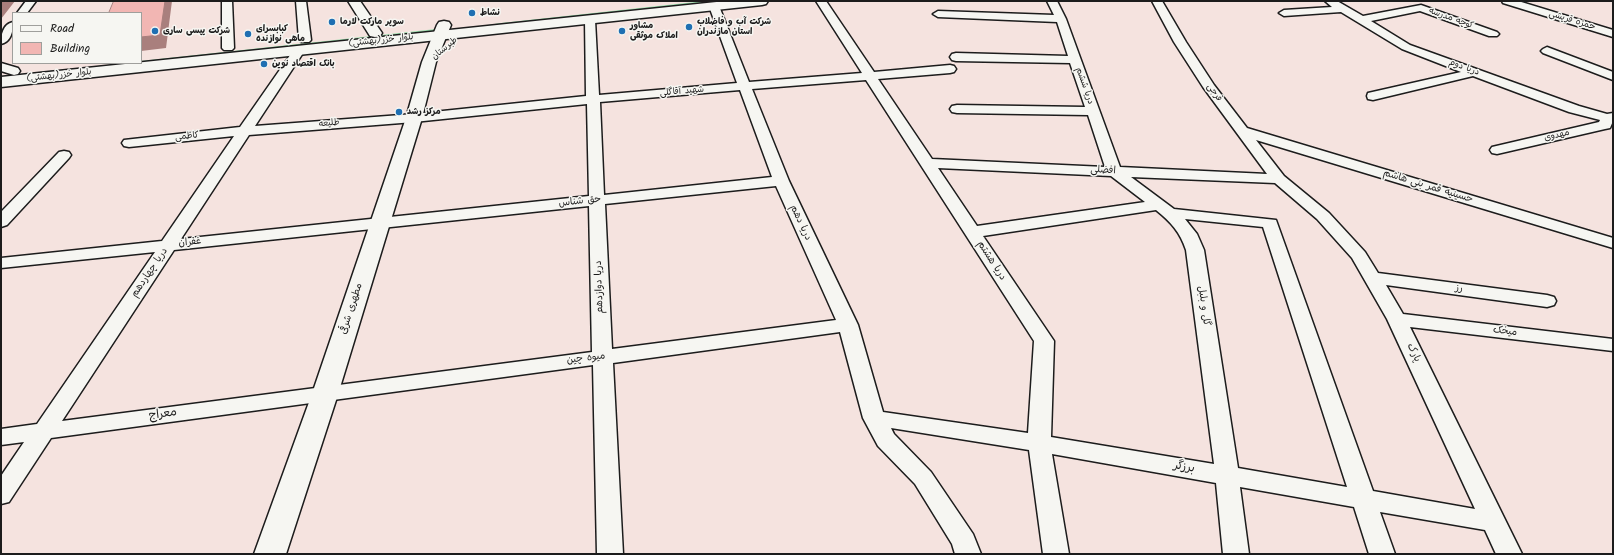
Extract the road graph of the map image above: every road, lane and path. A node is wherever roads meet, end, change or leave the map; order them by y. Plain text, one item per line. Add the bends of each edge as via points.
1 (31, 1) edge
2 (227, 1) edge
3 (302, 1) edge
4 (354, 1) edge
5 (679, 1) edge
6 (762, 1) edge
7 (821, 1) edge
8 (1052, 1) edge
9 (1157, 1) edge
10 (1330, 1) edge
11 (1507, 1) edge
12 (714, 6) junction
13 (1343, 9) junction
14 (23, 12) edge
15 (1284, 13) dead end
16 (938, 14) dead end
17 (1061, 19) junction
18 (590, 20) junction
19 (1361, 20) junction
20 (12, 26) edge
21 (442, 30) junction
22 (375, 32) junction
23 (467, 32) junction
24 (1493, 34) dead end
25 (1613, 34) edge
26 (1, 41) edge
27 (302, 45) junction
28 (228, 48) junction
29 (1547, 51) dead end
30 (956, 57) dead end
31 (142, 58) edge
32 (1075, 60) junction
33 (429, 62) junction
34 (78, 64) edge
35 (950, 69) dead end
36 (6, 70) edge
37 (1475, 72) junction
38 (870, 76) junction
39 (1613, 76) edge
40 (1, 82) edge
41 (746, 86) junction
42 (1373, 96) dead end
43 (593, 99) junction
44 (957, 109) dead end
45 (1093, 111) junction
46 (414, 118) junction
47 (1610, 118) edge
48 (245, 131) junction
49 (1243, 131) junction
50 (129, 143) dead end
51 (1497, 150) dead end
52 (64, 155) dead end
53 (927, 163) junction
54 (1114, 171) junction
55 (1279, 179) junction
56 (781, 181) junction
57 (597, 200) junction
58 (1165, 209) junction
59 (1, 222) edge
60 (380, 223) junction
61 (1613, 230) edge
62 (973, 232) junction
63 (1595, 237) junction
64 (1613, 242) edge
65 (168, 245) junction
66 (1, 263) edge
67 (1372, 278) junction
68 (1547, 301) dead end
69 (1397, 319) junction
70 (848, 325) junction
71 (1613, 346) edge
72 (602, 357) junction
73 (325, 394) junction
74 (874, 418) junction
75 (44, 431) junction
76 (1, 437) edge
77 (1039, 443) junction
78 (1227, 476) junction
79 (1, 496) edge
80 (1363, 499) junction
81 (1494, 522) junction
82 (270, 554) edge
83 (610, 554) edge
84 (968, 554) edge
85 (1056, 554) edge
86 (1236, 554) edge
87 (1382, 554) edge
88 (1509, 554) edge

1 - 14 street
2 - 28 street
3 - 27 street
4 - 22 main road
5 - 21 main road, بلوار خزر(بهشتی)
6 - 12 main road, بلوار خزر(بهشتی)
7 - 38 street, دریا هشتم
8 - 17 street, دریا ششم
9 - 49 street, فرجی via 1209,87
10 - 13 street, دریا دوم
11 - 25 street, حمزه قریشی
12 - 18 main road, بلوار خزر(بهشتی)
12 - 41 street, دریا دهم
13 - 15 street
13 - 19 street, دریا دوم
16 - 17 street
17 - 32 street, دریا ششم
18 - 23 main road, بلوار خزر(بهشتی)
18 - 43 street, دریا دوازدهم
19 - 24 street, کوچه مدرسه via 1421,8
19 - 37 street, دریا دوم via 1406,47
20 - 26 street
21 - 22 main road, بلوار خزر(بهشتی)
21 - 23 main road, بلوار خزر(بهشتی)
21 - 27 main road, بلوار خزر(بهشتی)
21 - 33 main road, طبرستان
22 - 27 main road, بلوار خزر(بهشتی)
23 - 33 main road, طبرستان
27 - 28 main road, بلوار خزر(بهشتی)
27 - 40 main road, بلوار خزر(بهشتی)
27 - 48 street, دریا چهاردهم
28 - 31 main road, بلوار خزر(بهشتی)
29 - 39 street
30 - 32 street
32 - 45 street, دریا ششم
33 - 46 main road, مطهری شرقی
34 - 36 main road, بلوار خزر(بهشتی)
35 - 38 street, شهید آقاگلی
37 - 42 street
37 - 47 street, دریا دوم via 1574,109
38 - 41 street, شهید آقاگلی
38 - 53 street, دریا هشتم
41 - 43 street, شهید آقاگلی
41 - 56 street, دریا دهم
43 - 46 street, شهید آقاگلی
43 - 57 street, دریا دوازدهم
44 - 45 street
45 - 54 street, دریا ششم
46 - 48 street, طلیعه
46 - 60 main road, مطهری شرقی
47 - 51 street, مهدوی via 1605,125
48 - 50 street, کاظمی
48 - 65 street, دریا چهاردهم
49 - 55 street, فرجی
49 - 63 street, حسینیه قمر بنی هاشم
52 - 59 street
53 - 54 street, افضلی
53 - 62 street, دریا هشتم
54 - 55 street, افضلی
54 - 58 street, گل و بلبل
55 - 67 street, پارک via 1323,216 1359,256
56 - 57 street, حق شناس
56 - 70 street, دریا دهم
57 - 60 street, حق شناس
57 - 72 street, دریا دوازدهم
58 - 62 street
58 - 78 street, گل و بلبل via 1189,234 1195,250
58 - 80 street via 1270,223
60 - 65 street, غفران
60 - 73 main road, مطهری شرقی
61 - 63 street
62 - 77 street, دریا هشتم via 1044,341
63 - 64 street, حسینیه قمر بنی هاشم
65 - 66 street, غفران
65 - 75 street, دریا چهاردهم
67 - 68 street, رز
67 - 69 street, پارک
69 - 71 street, میخک
69 - 81 street, پارک
70 - 72 street, میوه چین
70 - 74 street, دریا دهم
72 - 73 street, میوه چین
72 - 83 street, دریا دوازدهم
73 - 75 street, معراج
73 - 82 main road, مطهری شرقی
74 - 77 street, برزگر
74 - 84 street, دریا دهم via 886,440 923,478 964,541
75 - 76 street, معراج
75 - 79 street, دریا چهاردهم
77 - 78 street, برزگر
77 - 85 street, دریا هشتم
78 - 80 street, برزگر
78 - 86 street, گل و بلبل
80 - 81 street, برزگر
80 - 87 street
81 - 88 street, پارک

